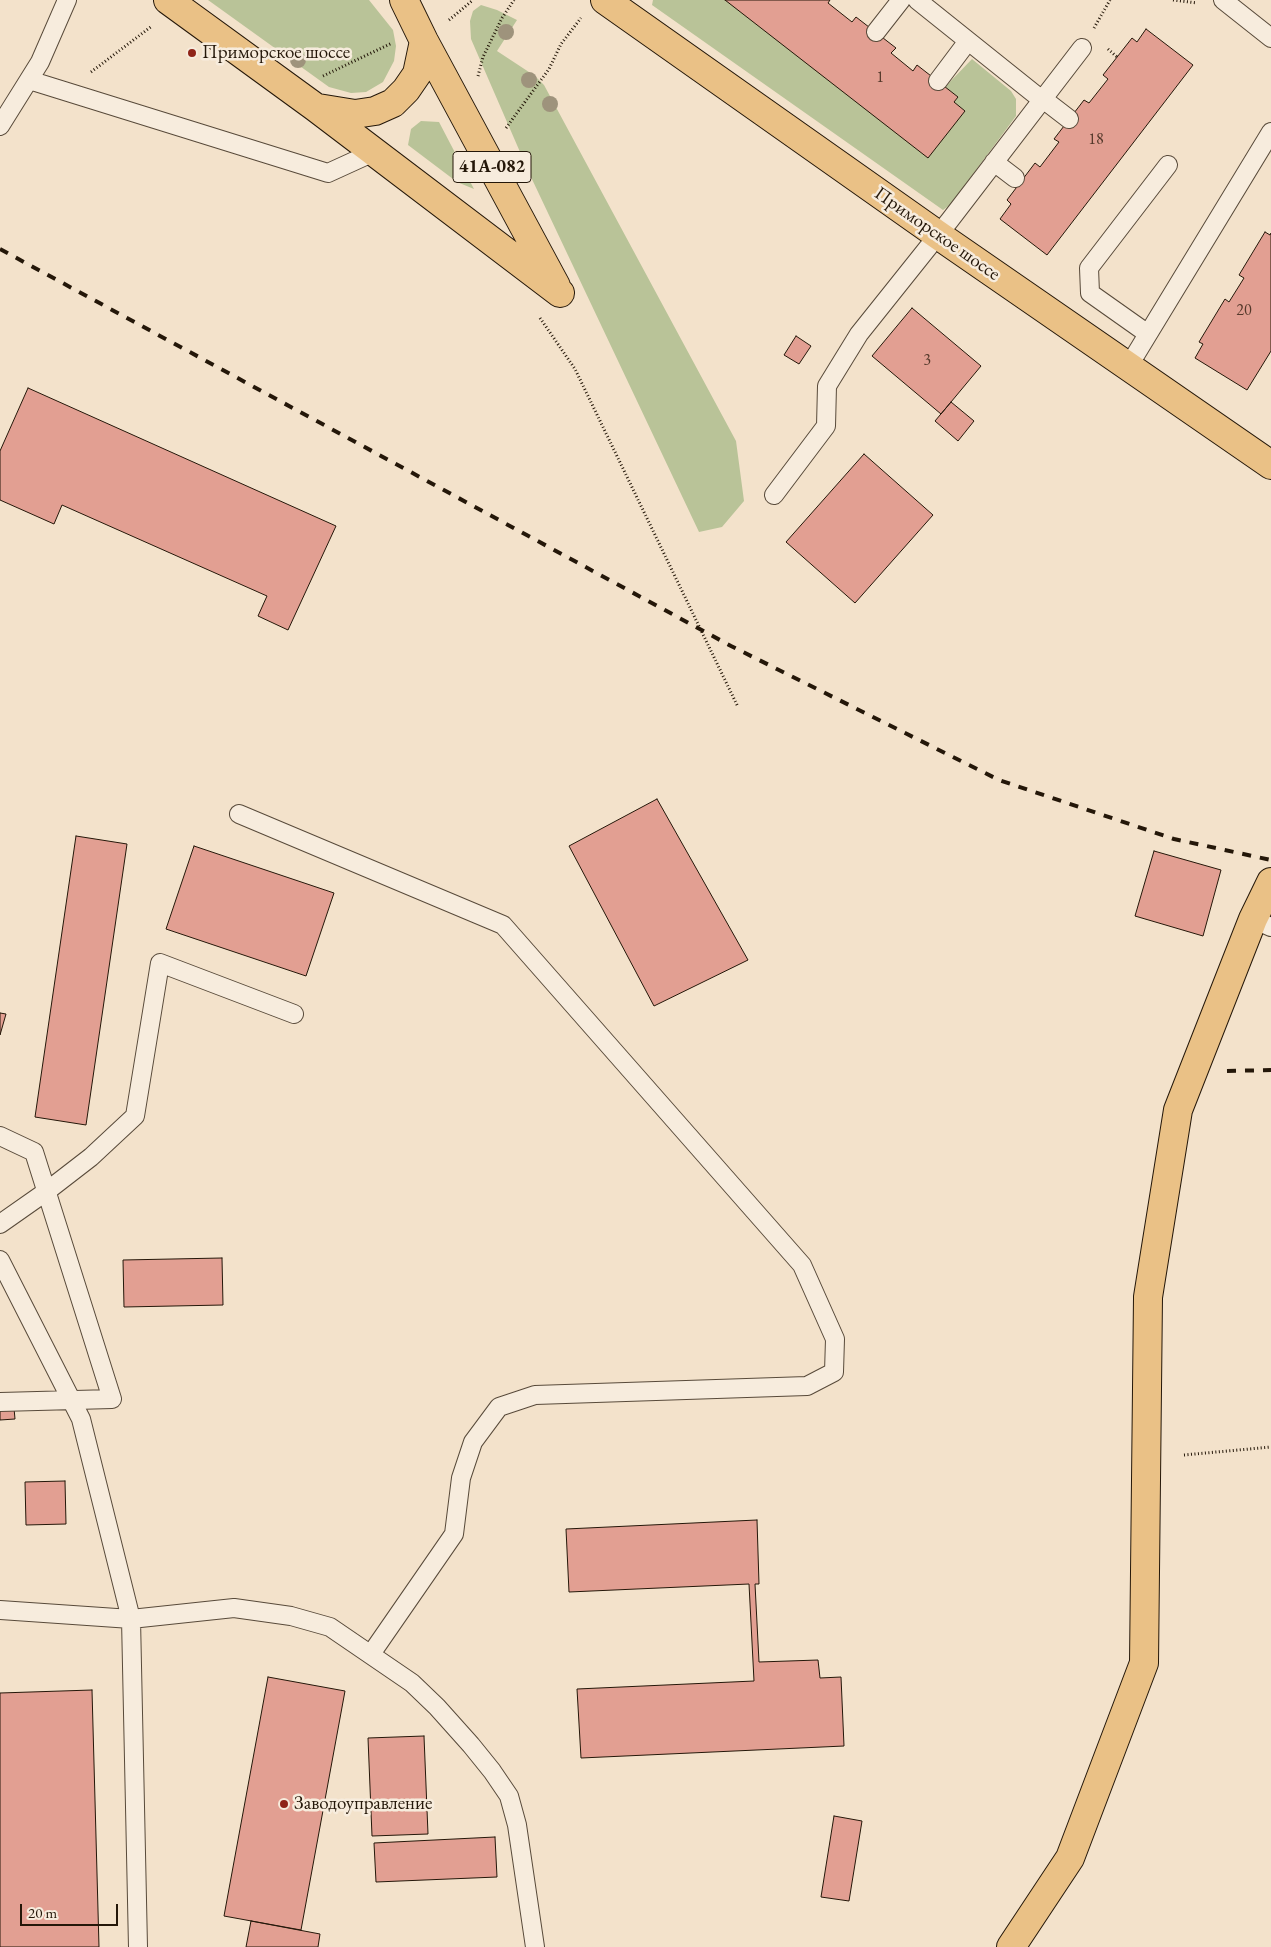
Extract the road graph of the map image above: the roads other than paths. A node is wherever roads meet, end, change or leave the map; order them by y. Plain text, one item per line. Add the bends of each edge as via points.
1 (67, 0) edge
2 (168, 0) edge
3 (404, 0) edge
4 (901, 0) edge
5 (917, 0) edge
6 (1223, 0) edge
7 (619, 4) edge
8 (876, 32) dead end
9 (422, 36) junction
10 (1271, 38) edge
11 (968, 42) junction
12 (1082, 48) dead end
13 (29, 80) junction
14 (938, 81) dead end
15 (1042, 100) junction
16 (314, 107) junction
17 (1069, 119) dead end
18 (0, 126) edge
19 (1271, 132) edge
20 (374, 152) junction
21 (994, 162) junction
22 (1168, 165) dead end
23 (1015, 178) dead end
24 (938, 235) junction
25 (1148, 334) junction
26 (1128, 367) junction
27 (1271, 465) edge
28 (774, 495) dead end
29 (239, 814) dead end
30 (1271, 882) edge
31 (1262, 923) edge
32 (294, 1014) dead end
33 (0, 1136) edge
34 (47, 1191) junction
35 (0, 1224) edge
36 (0, 1260) edge
37 (71, 1400) junction
38 (0, 1402) edge
39 (0, 1610) edge
40 (131, 1619) junction
41 (371, 1654) junction
42 (138, 1947) edge
43 (535, 1947) edge
44 (1011, 1947) edge

1 - 13 lane
2 - 16 main road
3 - 9 main road
4 - 8 lane
5 - 11 lane
6 - 10 lane
7 - 24 main road, Приморское шоссе
9 - 16 main road via 417,74 392,103 375,112 356,114
9 - 20 main road, 41А-082 via 560,293
11 - 14 lane
11 - 15 lane
12 - 15 lane
13 - 18 lane
13 - 20 lane via 328,174
15 - 17 lane
15 - 21 lane
16 - 20 main road
19 - 25 lane
21 - 23 lane
21 - 24 lane
22 - 25 lane via 1089,268 1090,293
24 - 26 main road, Приморское шоссе
24 - 28 lane via 859,334 827,386 826,426
25 - 26 lane
26 - 27 main road, Приморское шоссе
29 - 41 lane via 503,925 802,1265 835,1339 834,1372 807,1386 535,1395 499,1407 473,1442 461,1478 454,1534
30 - 31 main road
31 - 44 main road via 1178,1110 1148,1297 1144,1663 1070,1858
32 - 34 lane via 160,963 135,1116 91,1157
33 - 34 lane via 34,1152
34 - 35 lane
34 - 37 lane via 112,1399
36 - 37 lane
37 - 38 lane
37 - 40 lane via 81,1419
39 - 40 lane
40 - 41 lane via 234,1608 281,1614 330,1627
40 - 42 lane
41 - 43 lane via 412,1683 437,1707 487,1764 509,1796 517,1825

